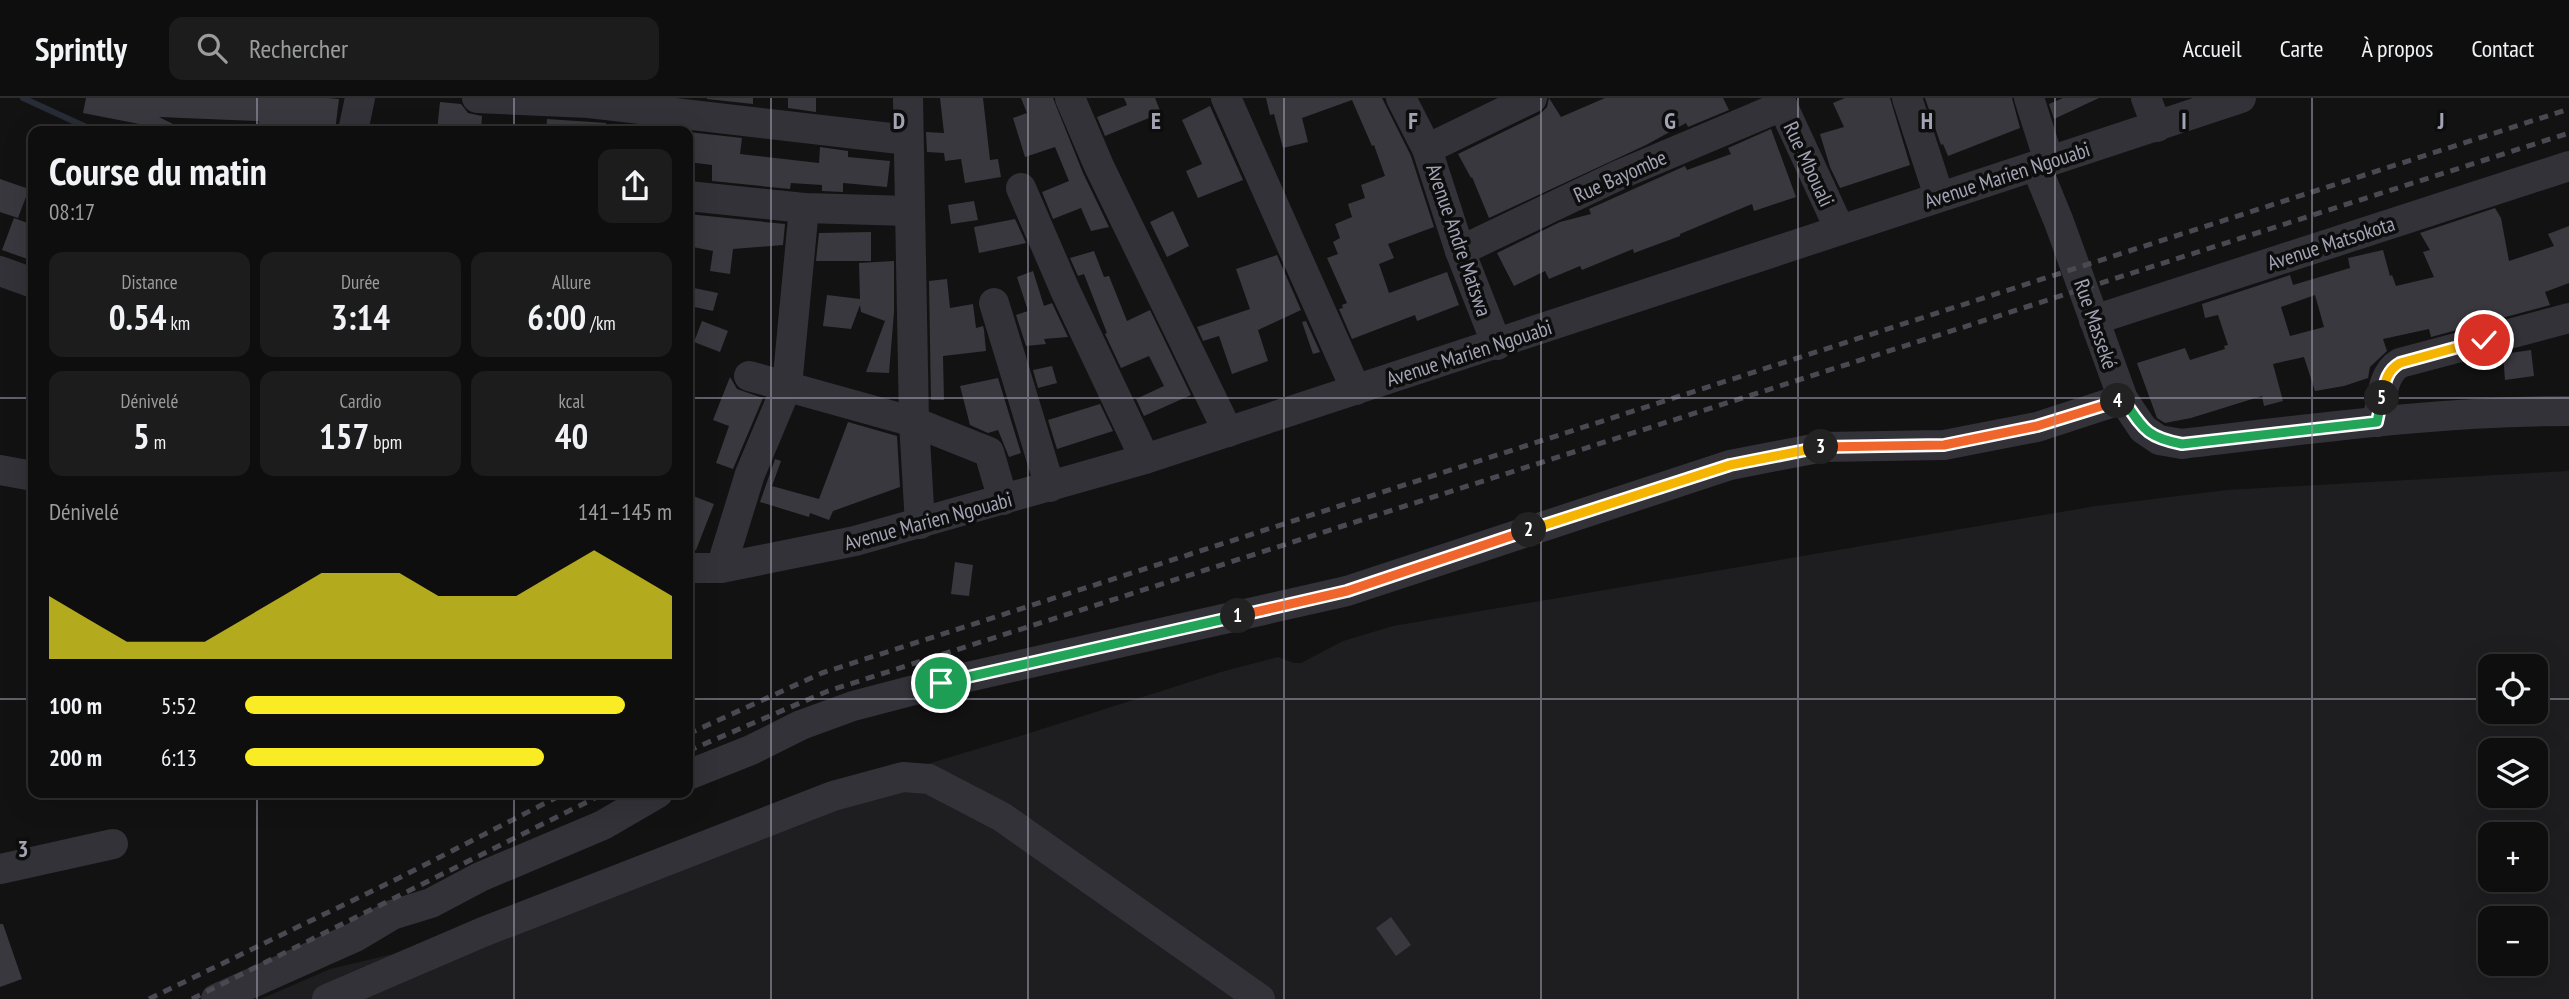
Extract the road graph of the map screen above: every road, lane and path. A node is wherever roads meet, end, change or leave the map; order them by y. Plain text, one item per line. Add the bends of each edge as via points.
1 (360, 98) edge
2 (477, 98) edge
3 (908, 98) edge
4 (1070, 98) edge
5 (1226, 98) edge
6 (1401, 98) edge
7 (1532, 98) edge
8 (1907, 98) edge
9 (2029, 98) edge
10 (2146, 98) edge
11 (2241, 98) edge
12 (1781, 102) edge
13 (355, 126) edge
14 (2157, 127) junction
15 (908, 140) junction
16 (1427, 149) junction
17 (2043, 164) junction
18 (2569, 166) edge
19 (1021, 188) dead end
20 (1939, 196) junction
21 (693, 197) edge
22 (804, 208) junction
23 (909, 211) junction
24 (1840, 230) junction
25 (1460, 251) junction
26 (0, 271) edge
27 (28, 281) edge
28 (994, 303) dead end
29 (2569, 318) edge
30 (2094, 320) junction
31 (1497, 345) junction
32 (749, 376) dead end
33 (787, 386) junction
34 (1356, 390) junction
35 (2123, 399) junction
36 (2569, 411) edge
37 (914, 422) junction
38 (2377, 422) junction
39 (1228, 432) junction
40 (1145, 459) junction
41 (0, 470) edge
42 (28, 475) edge
43 (1050, 486) junction
44 (1003, 500) junction
45 (920, 524) junction
46 (693, 568) edge
47 (721, 568) junction
48 (693, 773) edge
49 (649, 798) edge
50 (113, 844) dead end
51 (0, 869) edge
52 (216, 999) edge
53 (327, 999) edge
54 (1260, 999) edge

1 - 13 street
2 - 15 street via 589,103
3 - 15 street
4 - 39 street via 1098,166
5 - 34 street
6 - 16 street, Avenue Andre Matswa
7 - 16 street
8 - 20 street
9 - 17 street, Rue Masseké
10 - 14 street
11 - 14 street, Avenue Marien Ngouabi
12 - 24 street, Rue Mbouali
12 - 25 street, Rue Bayombe
14 - 17 street, Avenue Marien Ngouabi
15 - 23 street
16 - 25 street, Avenue Andre Matswa
17 - 20 street, Avenue Marien Ngouabi
17 - 30 street, Rue Masseké
18 - 30 street, Avenue Matsokota
19 - 40 street
20 - 24 street, Avenue Marien Ngouabi
21 - 22 street
22 - 23 street
22 - 33 street
23 - 37 street
24 - 31 street, Avenue Marien Ngouabi
25 - 31 street, Avenue Andre Matswa
26 - 27 street
28 - 43 street
29 - 38 street via 2400,363 2387,377
30 - 35 street, Rue Masseké
31 - 34 street, Avenue Marien Ngouabi
32 - 33 street
33 - 37 street
33 - 47 street via 750,474
34 - 39 street, Avenue Marien Ngouabi
35 - 38 street, Rue Masseké via 2143,429 2159,440 2182,444
35 - 48 street via 2037,426 1944,445 1823,447 1730,465 1347,591 853,706
36 - 38 street, Rue Masseké
37 - 44 street via 989,452
37 - 45 street
39 - 40 street, Avenue Marien Ngouabi
40 - 43 street, Avenue Marien Ngouabi
41 - 42 street
43 - 44 street, Avenue Marien Ngouabi
44 - 45 street, Avenue Marien Ngouabi
45 - 47 street, Avenue Marien Ngouabi
46 - 47 street, Avenue Marien Ngouabi
49 - 52 street via 603,825 431,903 392,915 355,937
50 - 51 street
53 - 54 street via 483,932 834,796 904,777 929,779 1002,817

